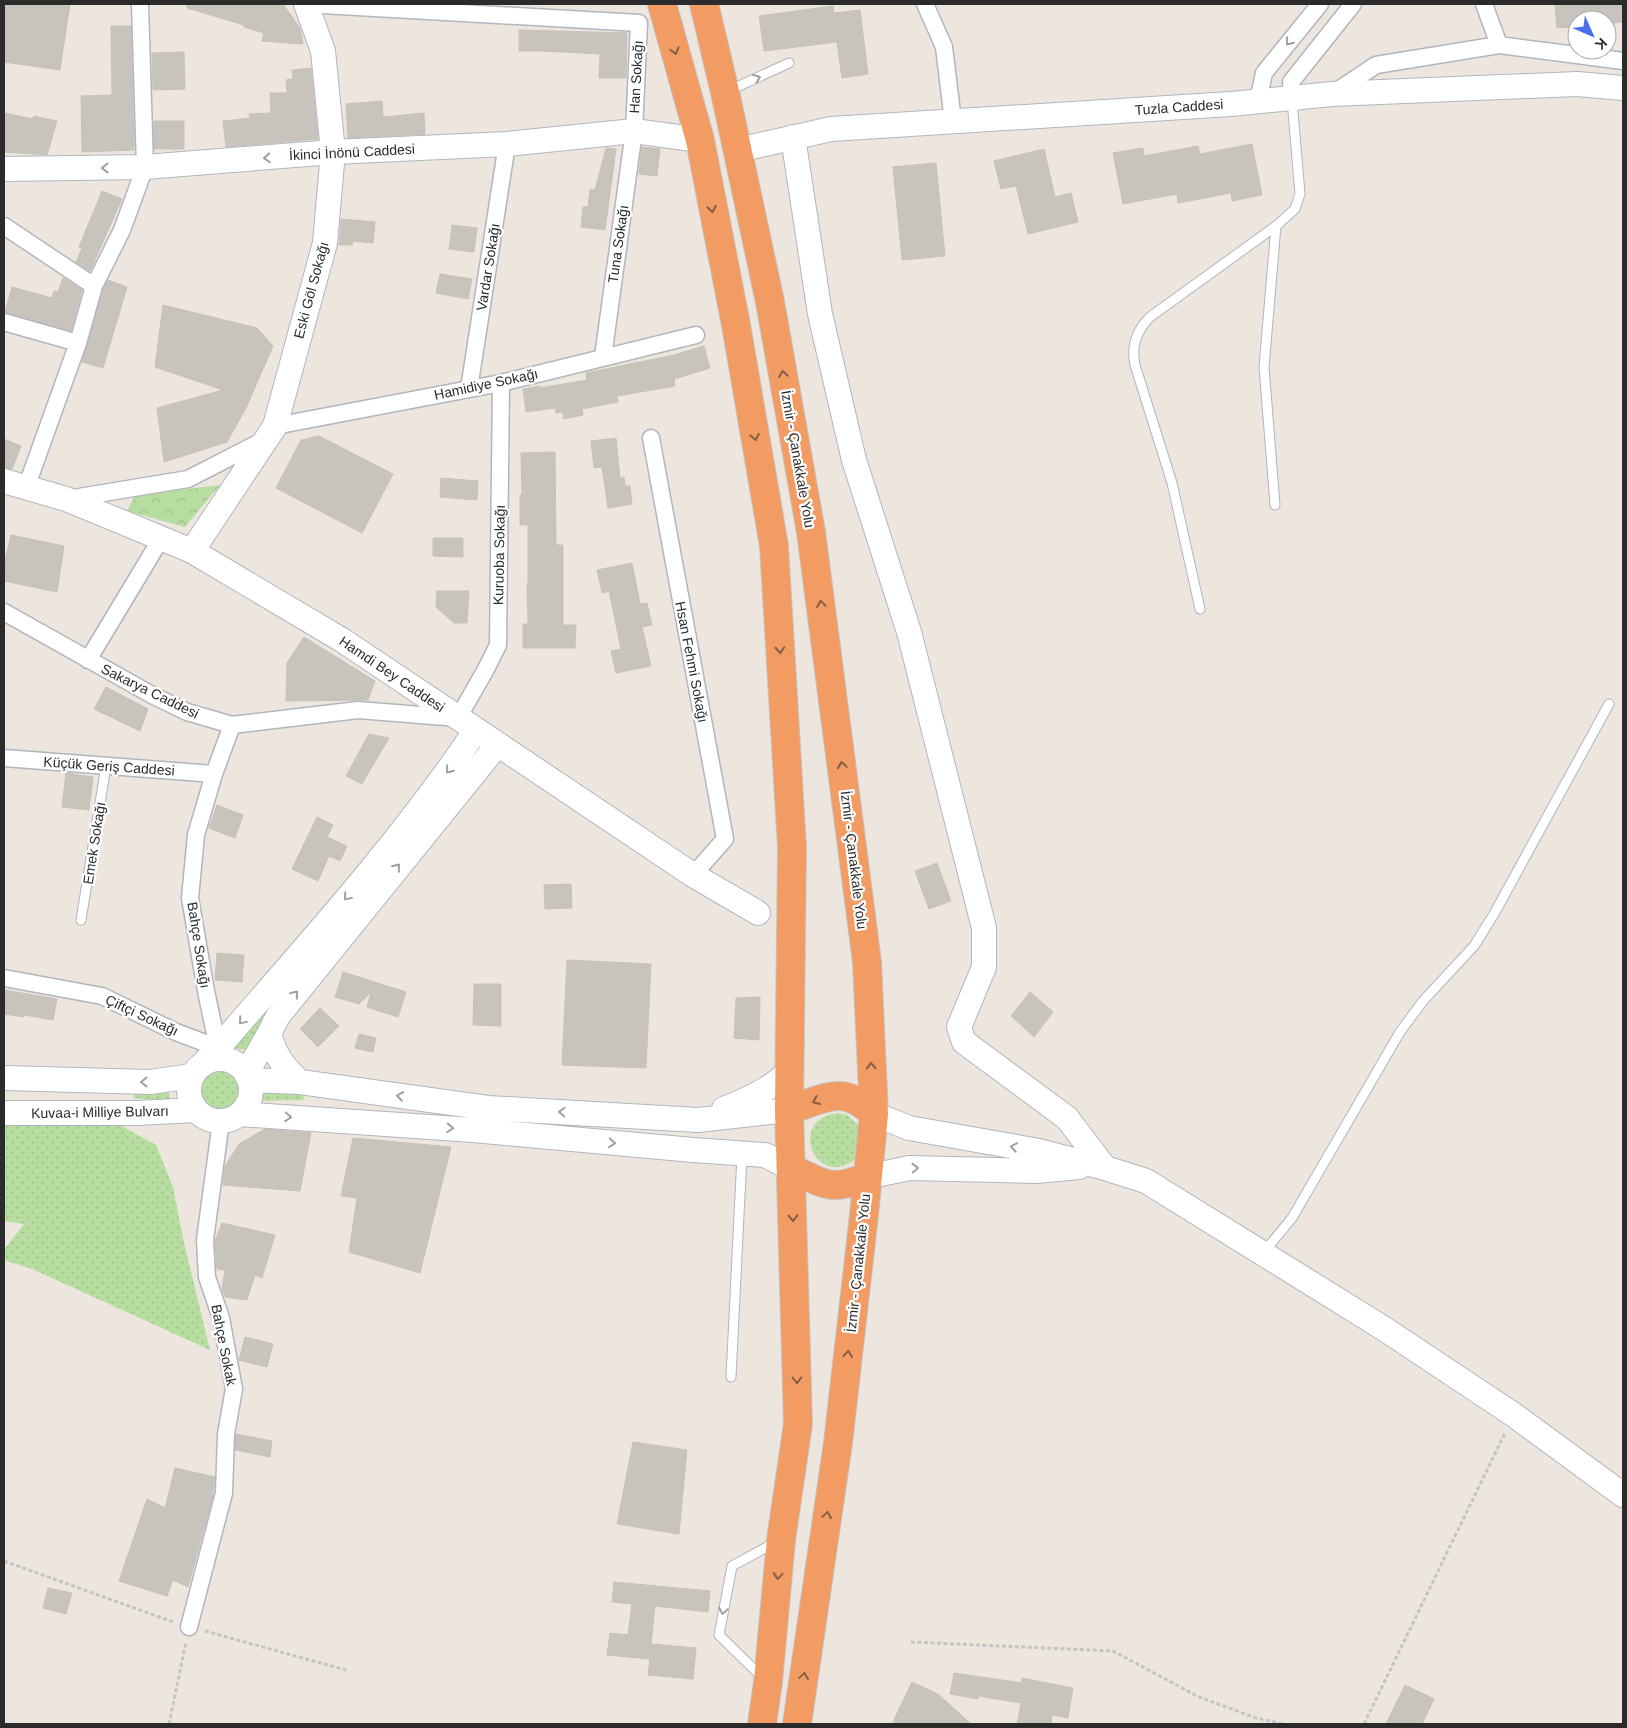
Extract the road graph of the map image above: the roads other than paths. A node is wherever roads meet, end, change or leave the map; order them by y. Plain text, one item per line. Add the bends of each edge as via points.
1 (140, 4) edge
2 (306, 4) edge
3 (662, 4) edge
4 (704, 4) edge
5 (925, 4) edge
6 (1320, 4) edge
7 (1353, 4) edge
8 (1484, 4) edge
9 (1499, 45) junction
10 (1623, 61) edge
11 (789, 63) dead end
12 (1623, 88) edge
13 (725, 92) junction
14 (1332, 94) junction
15 (1292, 98) junction
16 (1258, 101) junction
17 (953, 121) junction
18 (634, 131) junction
19 (793, 137) junction
20 (700, 140) junction
21 (507, 144) junction
22 (738, 150) junction
23 (333, 152) junction
24 (144, 168) junction
25 (4, 169) edge
26 (4, 226) edge
27 (1276, 226) junction
28 (94, 286) junction
29 (4, 322) edge
30 (696, 335) dead end
31 (78, 344) junction
32 (603, 357) junction
33 (501, 383) junction
34 (469, 389) junction
35 (271, 432) junction
36 (651, 438) dead end
37 (15, 485) edge
38 (66, 499) junction
39 (1275, 504) dead end
40 (162, 537) junction
41 (192, 551) junction
42 (1200, 609) dead end
43 (4, 612) edge
44 (88, 660) junction
45 (1608, 704) dead end
46 (467, 724) junction
47 (232, 726) junction
48 (498, 744) junction
49 (4, 758) edge
50 (106, 766) junction
51 (214, 774) junction
52 (694, 875) junction
53 (758, 913) dead end
54 (81, 920) dead end
55 (4, 978) edge
56 (269, 1034) junction
57 (218, 1048) junction
58 (791, 1070) junction
59 (197, 1071) junction
60 (248, 1076) junction
61 (4, 1078) edge
62 (300, 1082) junction
63 (196, 1110) junction
64 (789, 1110) junction
65 (4, 1113) edge
66 (1061, 1113) junction
67 (874, 1114) junction
68 (230, 1117) junction
69 (698, 1120) junction
70 (1039, 1151) junction
71 (742, 1154) junction
72 (1101, 1167) junction
73 (792, 1169) junction
74 (867, 1177) junction
75 (1262, 1254) junction
76 (731, 1377) dead end
77 (1623, 1495) edge
78 (781, 1540) junction
79 (189, 1627) road end
80 (768, 1682) junction
81 (762, 1724) edge
82 (797, 1724) edge

1 - 24 street
2 - 18 street, Han Sokağı via 639,23
2 - 23 main road, Eski Göl Sokağı via 323,50
3 -> 20 highway
4 - 13 highway, İzmir - Çanakkale Yolu
5 - 17 street via 944,47
6 -> 16 street via 1264,73
7 - 15 street via 1291,82
8 - 9 street
9 - 10 street
9 - 14 street via 1376,65
13 -> 11 lane
12 - 14 main road, Tuzla Caddesi via 1577,84
13 - 22 highway, İzmir - Çanakkale Yolu
14 - 15 main road, Tuzla Caddesi
15 - 16 main road, Tuzla Caddesi
15 - 27 lane via 1300,194 1294,209
16 - 17 main road, Tuzla Caddesi
17 - 19 main road, Tuzla Caddesi via 831,129
18 - 20 main road, İkinci İnönü Caddesi
18 - 21 main road, İkinci İnönü Caddesi
18 - 32 street, Tuna Sokağı
19 - 22 main road, Tuzla Caddesi
19 - 66 main road via 820,314 854,460 909,632 984,928 984,968 959,1027 964,1042
20 -> 58 highway via 774,546 792,847
21 - 23 main road, İkinci İnönü Caddesi
21 - 34 street, Vardar Sokağı
67 -> 22 highway, İzmir - Çanakkale Yolu via 867,962 811,532 770,302
23 -> 24 main road, İkinci İnönü Caddesi
23 - 35 main road, Eski Göl Sokağı via 325,243
24 -> 25 main road, İkinci İnönü Caddesi
24 - 28 street via 122,230
26 - 28 street
27 - 39 lane via 1264,367
27 - 42 lane via 1150,316 1139,330 1134,347 1135,365 1172,483
28 - 31 street
29 - 31 street
30 - 32 street, Hamidiye Sokağı
31 - 37 street
32 - 33 street, Hamidiye Sokağı
33 - 34 street, Hamidiye Sokağı
33 - 46 street, Kuruoba Sokağı via 498,645 485,671
34 - 35 street, Hamidiye Sokağı
35 - 38 street, Hamidiye Sokağı via 188,479
35 - 41 main road, Eski Göl Sokağı
36 - 52 street, Hsan Fehmi Sokağı via 725,839
37 - 38 main road, Hamdi Bey Caddesi
38 - 40 main road, Hamdi Bey Caddesi
40 - 41 main road, Hamdi Bey Caddesi
40 - 44 street
41 - 46 main road, Hamdi Bey Caddesi via 342,640
43 - 44 street, Sakarya Caddesi
44 - 47 street, Sakarya Caddesi via 187,712
45 - 75 lane via 1474,946 1400,1032 1292,1218
46 - 47 street, Sakarya Caddesi via 358,710
46 - 48 main road, Hamdi Bey Caddesi
46 -> 57 main road via 453,764 378,861
47 - 51 street, Bahçe Sokağı
48 - 52 main road, Hamdi Bey Caddesi
56 -> 48 main road via 278,1016
49 - 50 street, Küçük Geriş Caddesi
50 - 51 street, Küçük Geriş Caddesi
50 - 54 lane, Emek Sokağı
51 - 57 street, Bahçe Sokağı via 196,835 190,898
52 - 53 main road, Hamdi Bey Caddesi
55 - 57 street, Çiftçi Sokağı via 102,996 176,1032
56 - 60 main road
56 - 62 main road via 283,1067
57 - 59 main road
58 - 64 highway
58 - 69 main road via 760,1094
59 - 60 main road via 210,1061 220,1059 235,1063
59 -> 61 main road, Kuvaa-i Milliye Bulvarı via 150,1082
59 - 63 main road via 190,1085
60 - 62 main road
60 - 68 main road via 250,1098
69 -> 62 main road via 488,1108
63 - 65 main road, Kuvaa-i Milliye Bulvarı
63 - 68 main road via 212,1120
67 -> 64 highway via 864,1104 837,1095
64 - 69 main road
64 - 73 highway
66 - 70 main road via 1067,1132 1064,1141 1055,1148
66 - 72 main road
70 -> 67 main road via 909,1128
67 - 74 highway, İzmir - Çanakkale Yolu
68 -> 71 main road via 473,1130
68 - 79 street, Bahçe Sokak via 205,1240 207,1277 221,1318 234,1389 226,1434 224,1493
70 - 72 main road
71 - 73 main road via 765,1155
71 - 76 lane
74 -> 72 main road via 909,1168 1036,1171
72 - 75 main road via 1146,1181
73 - 74 highway via 836,1186
73 -> 78 highway via 798,1424
82 -> 74 highway, İzmir - Çanakkale Yolu via 838,1443
75 - 77 main road via 1514,1414
78 -> 80 highway
78 -> 80 lane via 732,1566 719,1634
80 - 81 highway

